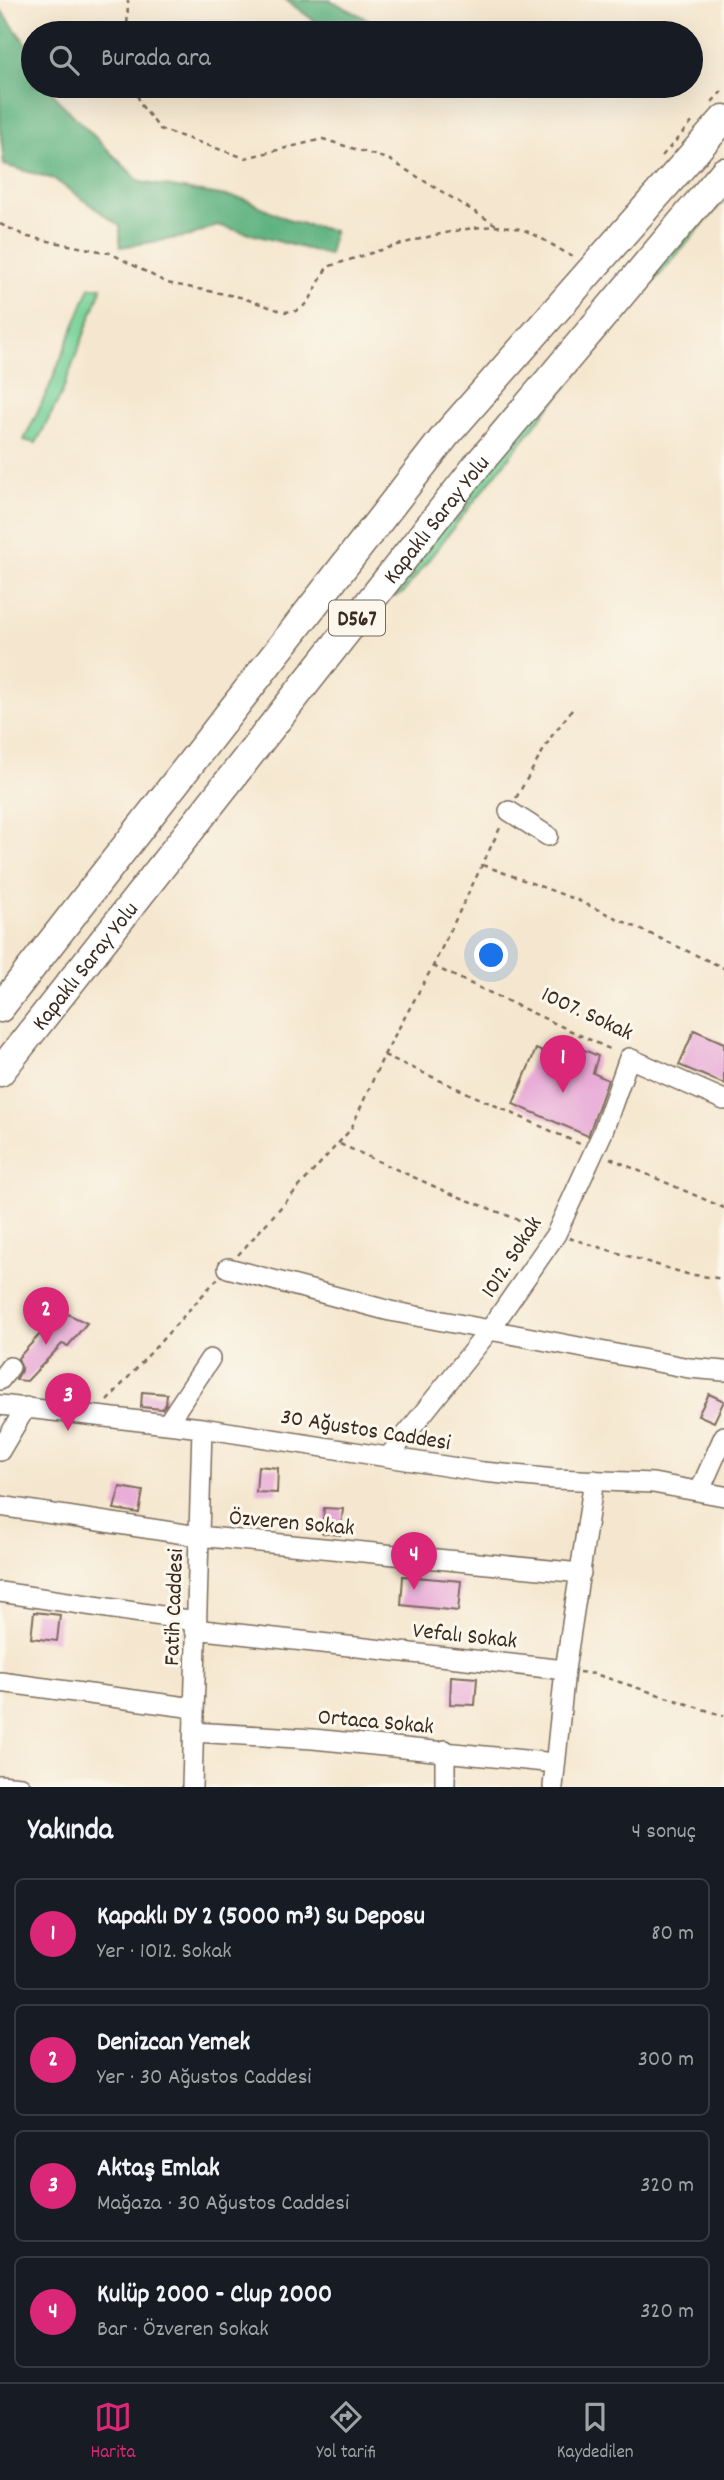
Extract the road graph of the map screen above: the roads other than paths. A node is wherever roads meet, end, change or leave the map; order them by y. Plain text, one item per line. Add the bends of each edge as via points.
1 (724, 119) edge
2 (724, 172) edge
3 (509, 811) road end
4 (548, 836) dead end
5 (0, 1008) edge
6 (629, 1058) joint
7 (0, 1072) edge
8 (724, 1100) edge
9 (228, 1268) dead end
10 (491, 1328) junction
11 (210, 1359) dead end
12 (724, 1371) edge
13 (0, 1405) edge
14 (26, 1407) junction
15 (167, 1424) junction
16 (202, 1428) junction
17 (724, 1436) edge
18 (0, 1451) edge
19 (389, 1456) junction
20 (594, 1479) junction
21 (700, 1490) junction
22 (724, 1496) edge
23 (0, 1506) edge
24 (198, 1536) junction
25 (581, 1573) junction
26 (0, 1592) edge
27 (194, 1625) junction
28 (565, 1670) junction
29 (0, 1682) edge
30 (194, 1708) junction
31 (192, 1732) junction
32 (445, 1750) junction
33 (555, 1763) junction
34 (0, 1785) edge
35 (21, 1787) edge
36 (192, 1787) edge
37 (444, 1787) edge
38 (553, 1787) edge

1 - 5 highway, Kapaklı Saray Yolu / D567 via 446,435
2 - 7 highway, Kapaklı Saray Yolu / D567 via 475,468
3 - 4 street
6 - 8 street, 1007. Sokak
6 - 10 street, 1012. Sokak via 556,1234
9 - 10 street via 390,1311
10 - 12 street
10 - 19 street, 1012. Sokak
11 - 15 street
13 - 14 street, 30 Ağustos Caddesi
14 - 15 street, 30 Ağustos Caddesi
14 - 18 street
15 - 16 street, 30 Ağustos Caddesi
16 - 19 street, 30 Ağustos Caddesi
16 - 24 street, Fatih Caddesi
17 - 21 street
19 - 20 street, 30 Ağustos Caddesi via 483,1472
20 - 21 street, 30 Ağustos Caddesi
20 - 25 street
21 - 22 street, 30 Ağustos Caddesi
23 - 24 street, Özveren Sokak
24 - 25 street, Özveren Sokak
24 - 27 street, Fatih Caddesi
25 - 28 street
26 - 27 street, Vefalı Sokak
27 - 28 street, Vefalı Sokak
27 - 30 street, Fatih Caddesi
28 - 33 street
29 - 30 street
30 - 31 street, Fatih Caddesi
31 - 32 street, Ortaca Sokak
31 - 36 street, Fatih Caddesi
32 - 33 street, Ortaca Sokak
32 - 37 street
33 - 38 street
34 - 35 street

